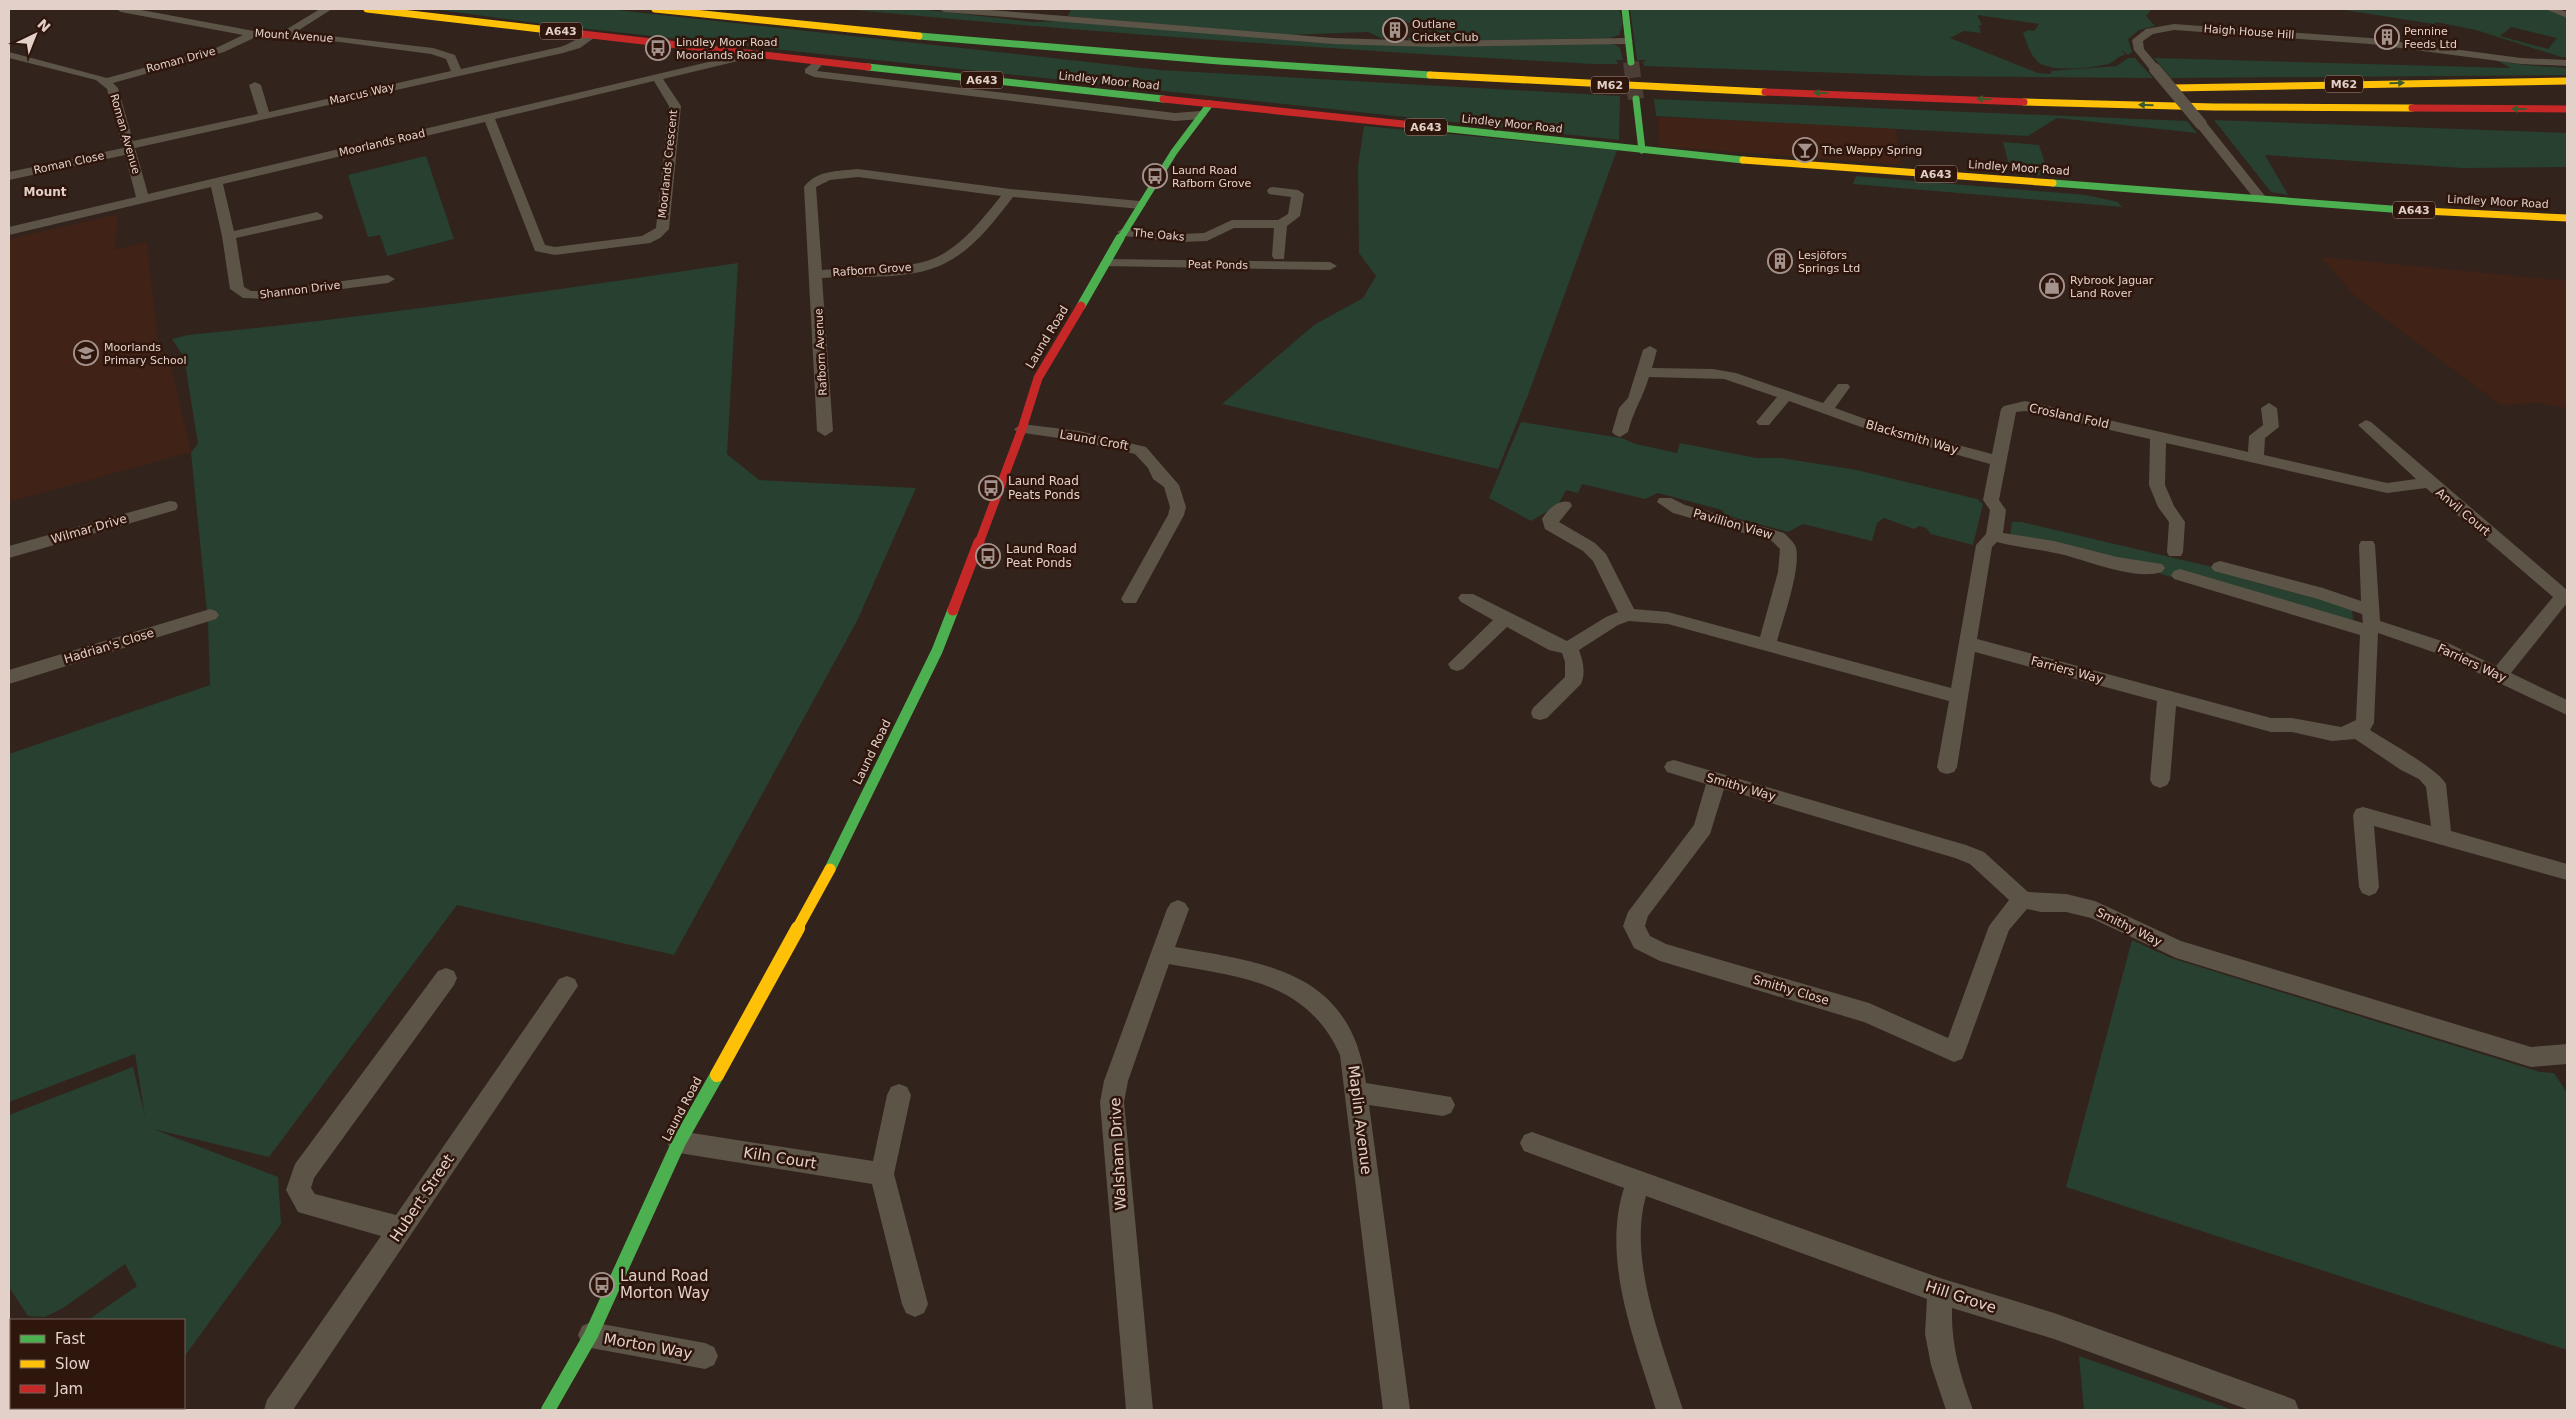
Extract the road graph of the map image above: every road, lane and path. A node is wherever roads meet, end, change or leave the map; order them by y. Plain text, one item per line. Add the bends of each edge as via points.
1 (121, 9) edge
2 (327, 9) edge
3 (367, 9) edge
4 (655, 9) edge
5 (765, 9) edge
6 (944, 9) edge
7 (1625, 9) edge
8 (2550, 9) edge
9 (2567, 15) edge
10 (254, 34) junction
11 (284, 34) junction
12 (593, 35) junction
13 (1628, 41) junction
14 (755, 54) junction
15 (9, 55) edge
16 (819, 61) junction
17 (1631, 62) tunnel mouth
18 (2567, 63) edge
19 (2155, 69) joint
20 (457, 73) junction
21 (1696, 76) dead end
22 (657, 78) junction
23 (2567, 81) edge
24 (106, 82) junction
25 (255, 85) dead end
26 (2498, 94) dead end
27 (1636, 99) tunnel mouth
28 (1210, 104) junction
29 (2164, 106) junction
30 (2567, 109) edge
31 (1201, 115) junction
32 (264, 116) junction
33 (488, 118) junction
34 (2489, 121) dead end
35 (2201, 124) joint
36 (129, 148) junction
37 (1642, 150) junction
38 (9, 176) edge
39 (216, 182) junction
40 (1273, 191) dead end
41 (1010, 193) junction
42 (143, 199) junction
43 (2261, 199) junction
44 (1140, 205) junction
45 (317, 216) dead end
46 (2567, 218) edge
47 (1281, 224) junction
48 (9, 231) edge
49 (1124, 232) junction
50 (229, 236) junction
51 (1279, 256) dead end
52 (1106, 263) junction
53 (1330, 266) dead end
54 (816, 274) junction
55 (388, 279) dead end
56 (1650, 350) dead end
57 (1644, 372) junction
58 (1843, 387) dead end
59 (1786, 395) junction
60 (2269, 408) dead end
61 (1826, 409) junction
62 (1764, 422) dead end
63 (2366, 425) dead end
64 (1022, 429) junction
65 (825, 431) dead end
66 (1620, 432) dead end
67 (2158, 436) junction
68 (2256, 457) junction
69 (1998, 461) junction
70 (2429, 482) junction
71 (1665, 502) dead end
72 (170, 506) dead end
73 (1564, 506) dead end
74 (1994, 536) junction
75 (2367, 546) dead end
76 (9, 552) edge
77 (2175, 552) dead end
78 (2220, 567) dead end
79 (2156, 568) dead end
80 (2180, 575) dead end
81 (2565, 596) edge
82 (1467, 598) dead end
83 (1130, 599) dead end
84 (210, 614) dead end
85 (1628, 615) junction
86 (1504, 619) junction
87 (2371, 622) junction
88 (1967, 644) junction
89 (1767, 645) junction
90 (1569, 648) junction
91 (1457, 664) dead end
92 (2499, 675) junction
93 (9, 677) edge
94 (1958, 697) junction
95 (2167, 697) junction
96 (2567, 708) edge
97 (1540, 713) dead end
98 (2358, 731) junction
99 (1674, 767) dead end
100 (1947, 768) dead end
101 (1717, 780) junction
102 (2160, 780) dead end
103 (2442, 837) junction
104 (2567, 872) edge
105 (2370, 887) dead end
106 (2022, 899) junction
107 (1178, 909) dead end
108 (1162, 954) junction
109 (446, 978) dead end
110 (567, 986) dead end
111 (2567, 1054) edge
112 (1357, 1092) junction
113 (899, 1094) dead end
114 (1443, 1105) dead end
115 (679, 1142) junction
116 (1532, 1144) dead end
117 (882, 1174) junction
118 (1638, 1182) junction
119 (402, 1228) junction
120 (1940, 1292) junction
121 (915, 1304) dead end
122 (591, 1335) junction
123 (705, 1356) dead end
124 (277, 1410) edge
125 (548, 1410) edge
126 (1139, 1410) edge
127 (1397, 1410) edge
128 (1669, 1410) edge
129 (1959, 1410) edge
130 (2285, 1410) edge

1 - 10 street, Mount Avenue
2 - 11 street
3 - 12 main road, Lindley Moor Road / A643
29 -> 4 main road, M62 via 1643,87 1228,62 924,38
5 - 21 main road, M62 via 1239,51
6 - 13 street via 1333,41 1431,44
7 - 13 main road
8 - 9 street
10 - 11 street, Mount Avenue
10 - 24 street, Roman Drive via 220,50
11 - 20 street, Mount Avenue via 444,53 451,57
12 - 14 main road, Lindley Moor Road / A643
12 - 20 street, Marcus Way via 570,48
13 - 17 main road
14 - 16 main road, Lindley Moor Road / A643
14 - 22 street, Moorlands Road
15 - 24 street, Roman Avenue
16 - 28 main road, Lindley Moor Road / A643
16 - 31 street via 809,71 1175,117
18 - 19 street, Haigh House Hill via 2522,61 2370,40 2174,27 2150,31 2137,40 2139,50
19 - 35 street, Haigh House Hill, bridge
20 - 32 street, Marcus Way
22 - 33 street, Moorlands Road
22 - 33 street, Moorlands Crescent via 675,106 662,229 645,240 555,251 540,248
26 -> 23 main road, M62 via 2156,89
24 - 36 street, Roman Avenue via 112,88
25 - 32 street
27 - 37 main road
28 - 31 main road, Laund Road
28 - 37 main road, Lindley Moor Road / A643
30 -> 29 main road, M62
29 - 34 main road, M62
31 - 44 main road, Laund Road
32 - 36 street, Marcus Way
33 - 39 street, Moorlands Road
35 - 43 street, Haigh House Hill
36 - 38 street, Roman Close
36 - 42 street, Roman Avenue
37 - 43 main road, Lindley Moor Road / A643 via 1796,165
39 - 42 street, Moorlands Road
39 - 50 street, Shannon Drive
40 - 47 street via 1298,194 1294,216
41 - 44 street, Rafborn Grove
41 - 54 street, Rafborn Grove via 984,226 935,263
41 - 54 street, Rafborn Grove via 858,173 828,176 816,181 810,187
42 - 48 street, Moorlands Road
43 - 46 main road, Lindley Moor Road / A643
44 - 49 main road, Laund Road
45 - 50 street
47 - 49 street, The Oaks via 1232,224 1207,237 1182,238
47 - 51 street
49 - 52 main road, Laund Road
50 - 55 street, Shannon Drive via 237,289 248,295
52 - 53 street, Peat Ponds
52 - 64 main road, Laund Road via 1038,378
54 - 65 street, Rafborn Avenue
56 - 57 street
57 - 59 street, Blacksmith Way via 1668,375 1718,373 1736,376
57 - 66 street
58 - 61 street
59 - 61 street, Blacksmith Way
59 - 62 street
60 - 68 street via 2271,428 2257,436
61 - 69 street, Blacksmith Way via 1876,428
63 - 70 street, Anvil Court
64 - 83 street, Laund Croft via 1078,436 1140,450 1171,485 1178,506 1176,515
64 - 115 main road, Laund Road via 938,651 822,886
67 - 68 street, Crosland Fold
67 - 69 street, Crosland Fold via 2026,406 2009,408
67 - 77 street via 2157,485 2166,507 2177,522
68 - 70 street, Crosland Fold via 2387,488
69 - 74 street, Crosland Fold via 1992,500 1998,510
70 - 81 street, Anvil Court
71 - 89 street, Pavillion View via 1778,537 1788,548 1786,572
72 - 76 street, Wilmar Drive
73 - 85 street via 1550,519 1551,525 1589,547 1600,558
74 - 79 street via 2028,545 2054,547 2135,568
74 - 88 street, Crosland Fold via 1984,544
75 - 87 street
78 - 87 street, Farriers Way via 2323,594
80 - 87 street, Farriers Way
81 - 92 street, Anvil Court
82 - 86 street
84 - 93 street, Hadrian's Close
85 - 89 street via 1668,618
85 - 90 street via 1612,621
86 - 90 street via 1555,646
86 - 91 street
87 - 92 street, Farriers Way via 2433,644
87 - 98 street via 2365,723
88 - 94 street, Crosland Fold
88 - 95 street, Farriers Way
89 - 94 street
90 - 97 street via 1574,662 1574,679
92 - 96 street, Farriers Way
94 - 100 street, Crosland Fold
95 - 98 street, Farriers Way via 2271,725 2294,725 2343,735
95 - 102 street
98 - 103 street via 2426,774 2436,784
99 - 101 street, Smithy Way
101 - 106 street, Smithy Way via 1977,858
101 - 106 street, Smithy Close via 1703,828 1639,912 1634,926 1642,942 1660,952 1869,1013 1954,1052 2000,926
103 - 104 street
103 - 105 street via 2363,815
106 - 111 street, Smithy Way via 2066,903 2095,910 2176,950 2531,1057
107 - 108 street, Walsham Drive
108 - 112 street, Maplin Avenue via 1258,973 1287,984 1312,999 1333,1020 1351,1055
108 - 126 street, Walsham Drive via 1116,1081 1112,1102
109 - 119 street via 304,1172 298,1190 307,1204
110 - 119 street, Hubert Street
112 - 114 street
112 - 127 street, Maplin Avenue
113 - 117 street
115 - 117 street, Kiln Court
115 - 122 main road, Laund Road
116 - 118 street, Hill Grove
117 - 121 street
118 - 120 street, Hill Grove
118 - 128 street via 1630,1215 1629,1252
119 - 124 street, Hubert Street
120 - 129 street via 1938,1334
120 - 130 street, Hill Grove via 2054,1326
122 - 123 street, Morton Way
122 - 125 main road, Laund Road

